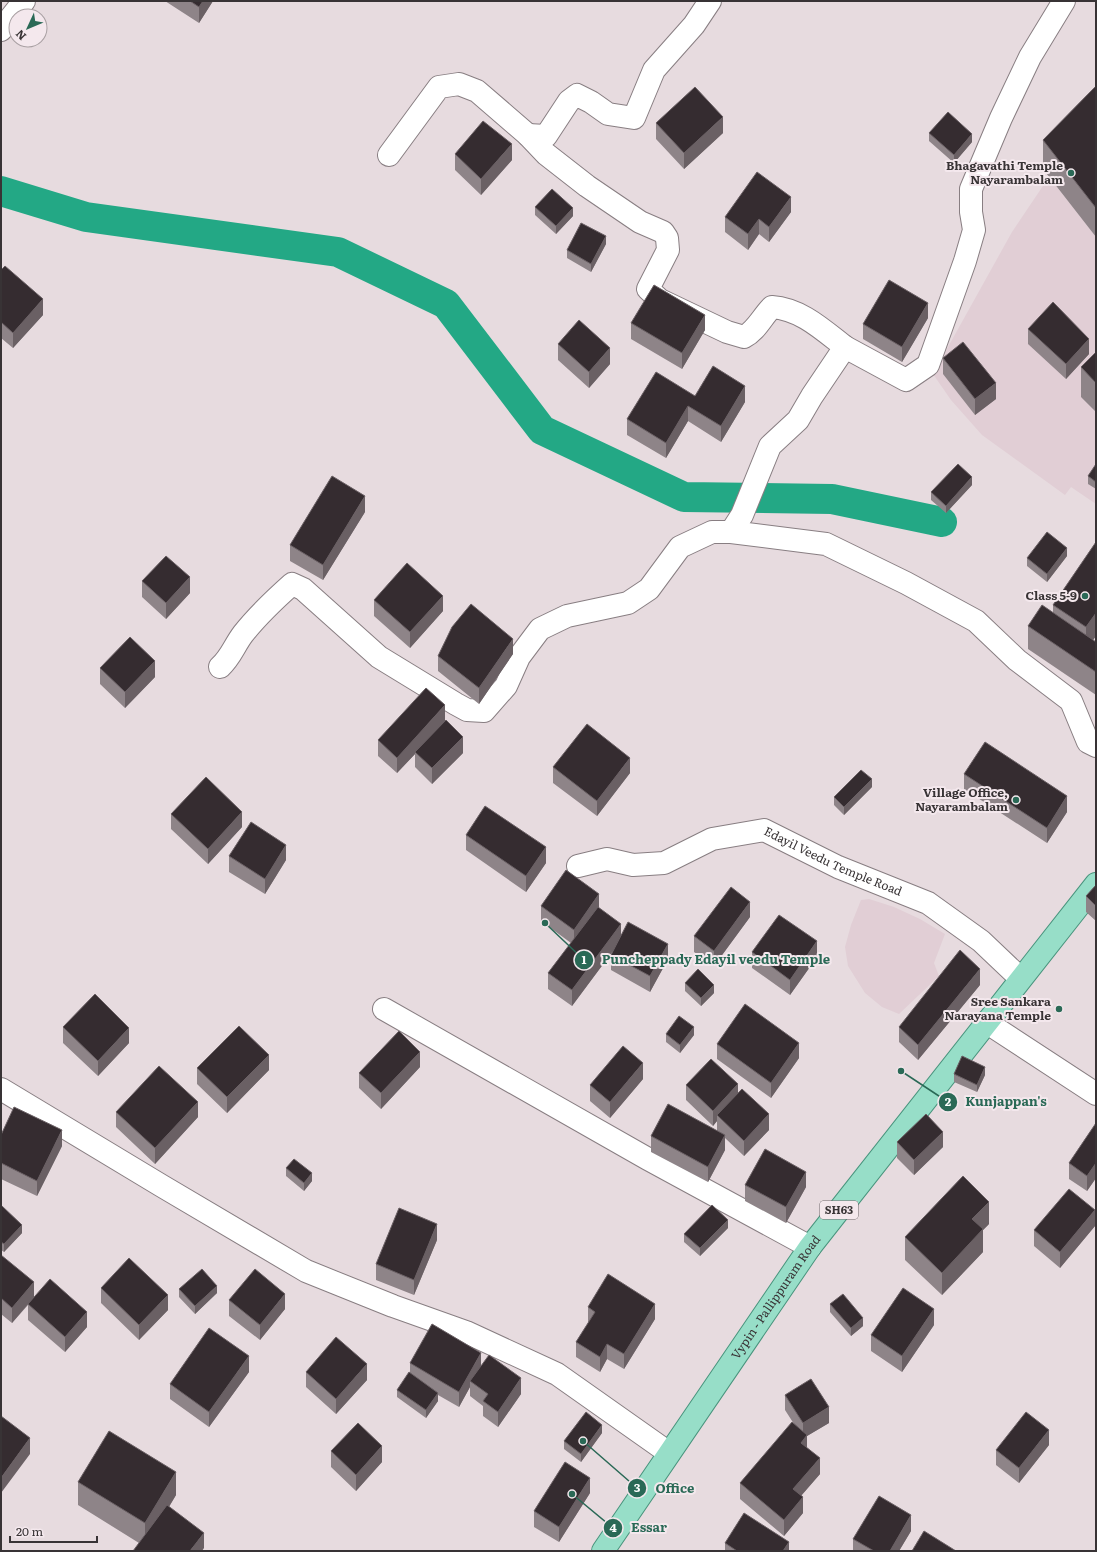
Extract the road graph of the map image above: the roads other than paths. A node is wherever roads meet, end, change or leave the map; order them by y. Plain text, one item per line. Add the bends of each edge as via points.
1 (24, 1) edge
2 (710, 1) edge
3 (1064, 1) edge
4 (1, 30) edge
5 (528, 135) junction
6 (389, 155) dead end
7 (845, 347) junction
8 (737, 523) junction
9 (220, 667) dead end
10 (1096, 746) edge
11 (578, 866) dead end
12 (1096, 884) edge
13 (1020, 978) junction
14 (384, 1009) dead end
15 (986, 1022) junction
16 (1, 1089) edge
17 (1096, 1094) edge
18 (810, 1246) junction
19 (669, 1452) junction
20 (603, 1551) edge

1 - 4 street
2 - 5 street via 694,25 654,70 634,118 608,114 576,95 569,101 546,136
3 - 7 street via 1030,56 971,189 974,230 928,365 906,380
5 - 6 street via 477,91 459,84 439,87
5 - 7 street via 546,154 611,203 640,222 664,232 668,250 648,289 660,300 727,332 744,337 752,334 763,316 772,308 794,311
7 - 8 street via 798,420 770,446
8 - 9 street via 680,547 649,589 628,603 568,616 540,629 519,657 506,686 484,711 467,710 379,657 303,589 292,584 261,612 242,636 230,658
8 - 10 street via 826,544 976,621 1017,660 1070,701 1088,742
11 - 13 street, Edayil Veedu Temple Road via 607,859 633,865 664,863 712,840 764,830 838,867 928,902 981,941
12 - 13 main road, Vypin - Pallippuram Road / SH63
13 - 15 main road, Vypin - Pallippuram Road / SH63
14 - 18 street via 648,1159
15 - 17 street
15 - 18 main road, Vypin - Pallippuram Road / SH63
16 - 19 street via 306,1271 466,1332 557,1374
18 - 19 main road, Vypin - Pallippuram Road / SH63
19 - 20 main road, Vypin - Pallippuram Road / SH63

